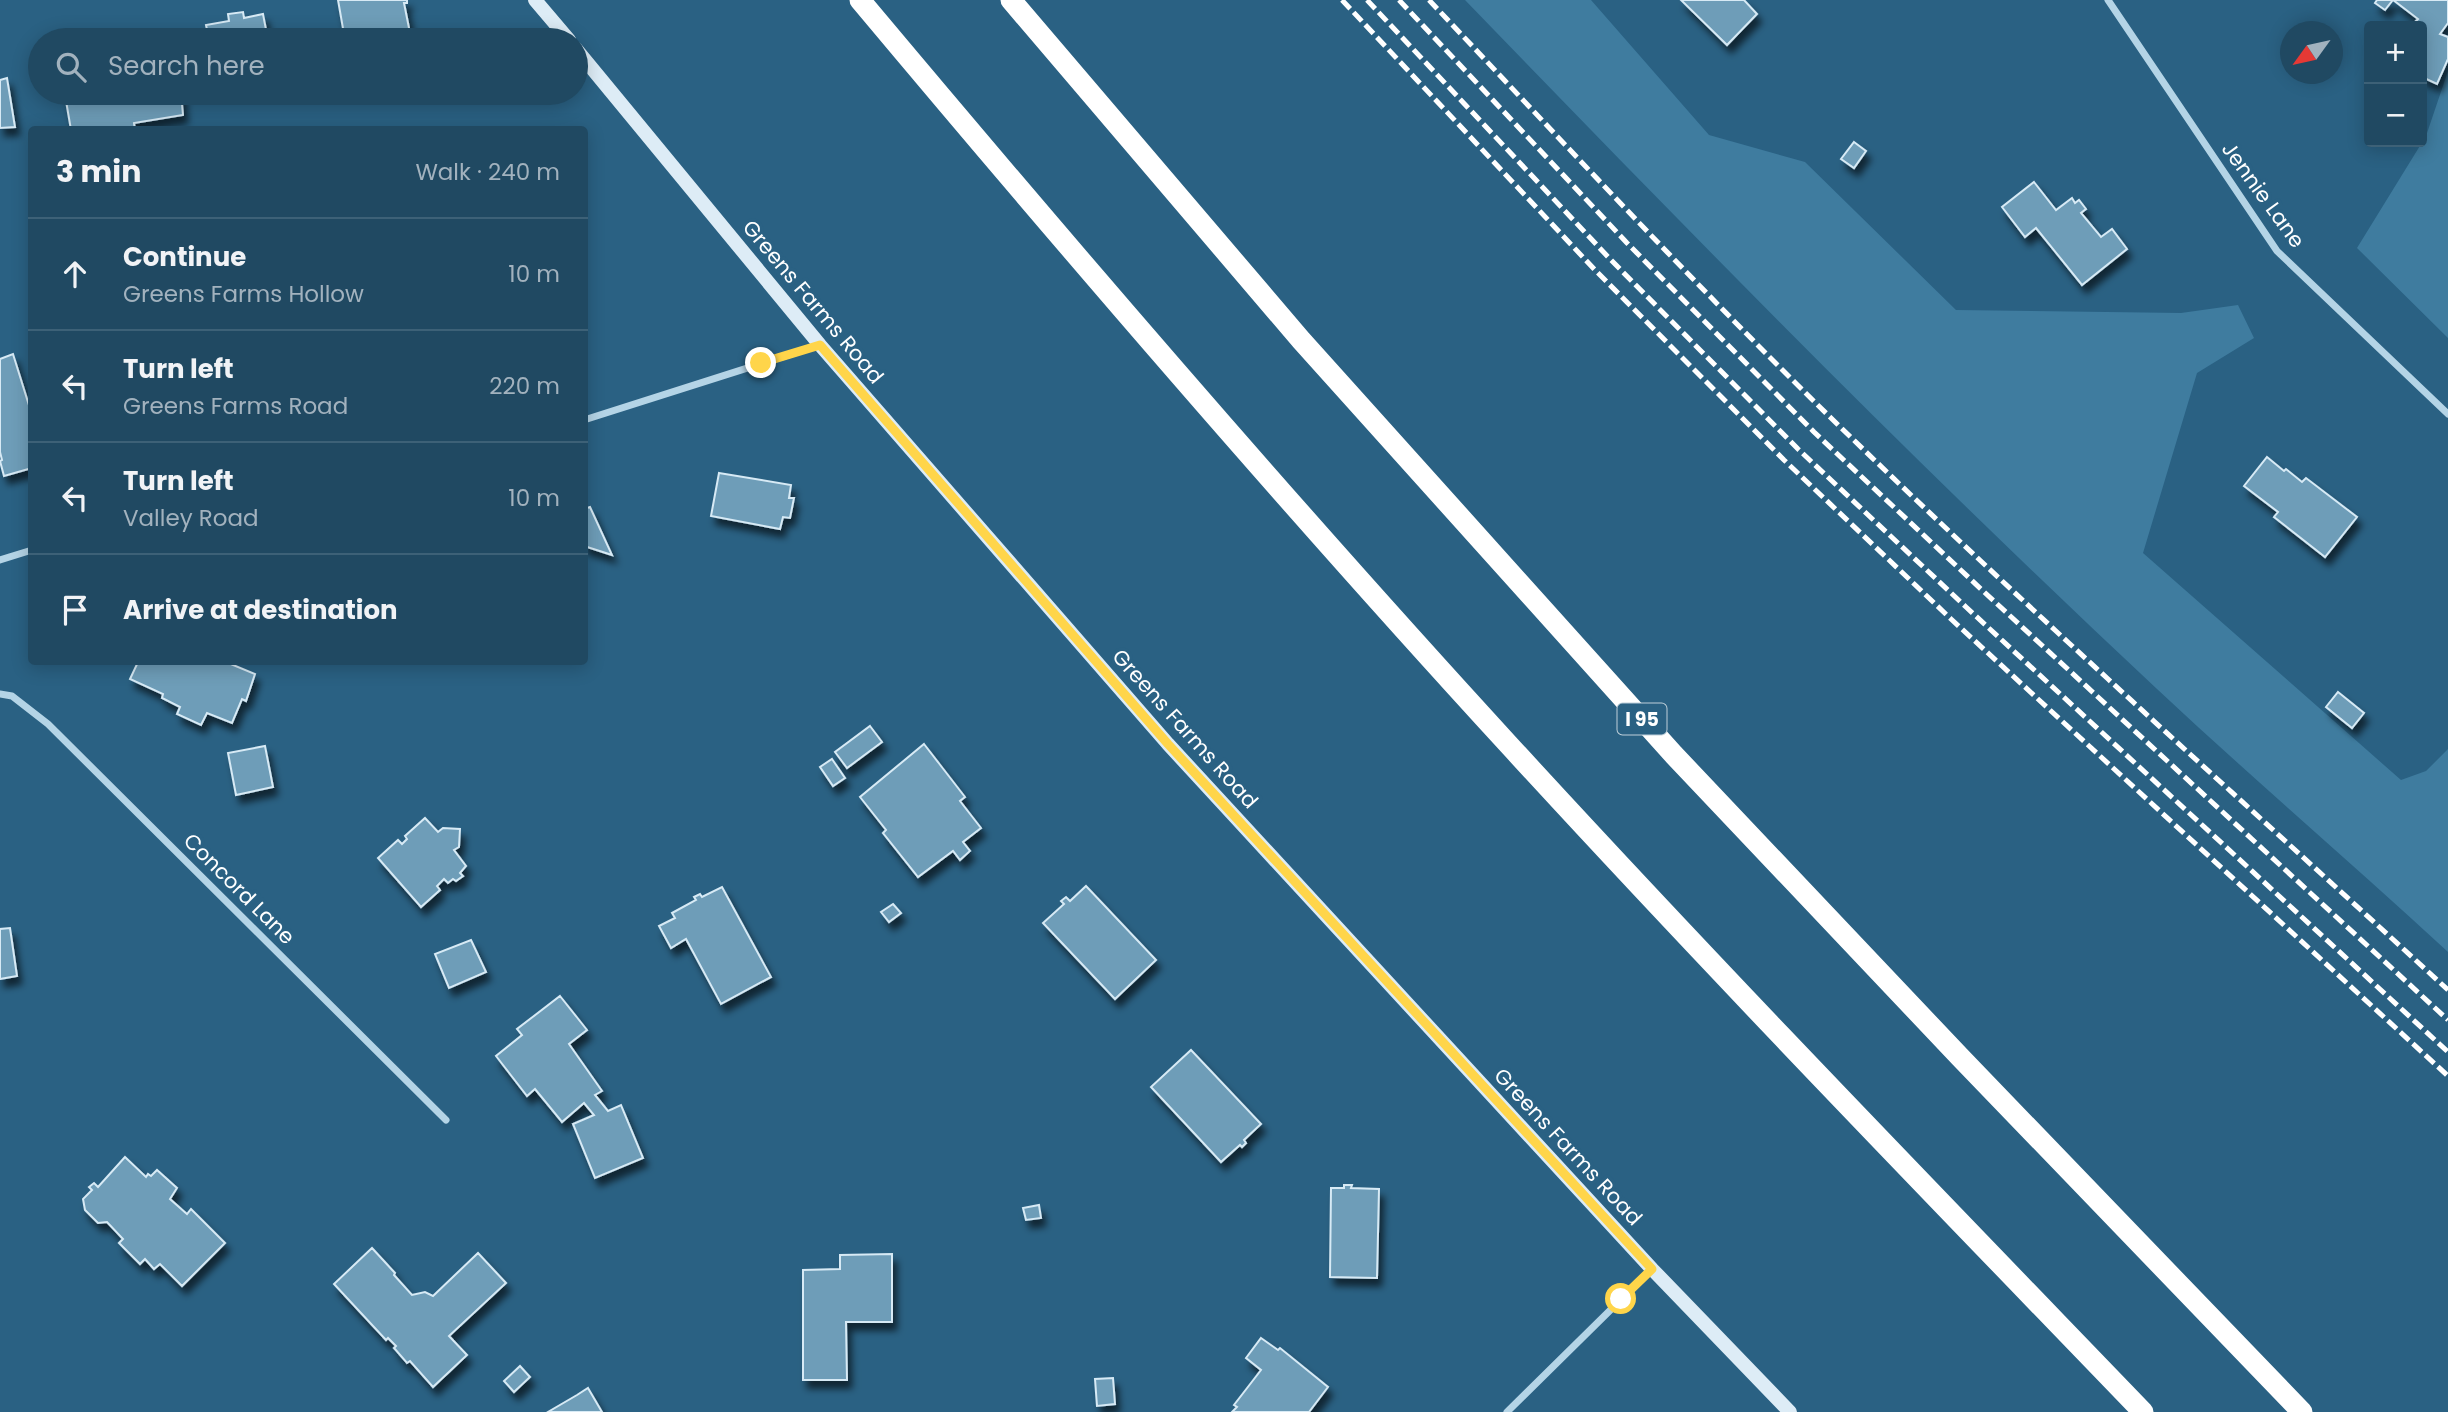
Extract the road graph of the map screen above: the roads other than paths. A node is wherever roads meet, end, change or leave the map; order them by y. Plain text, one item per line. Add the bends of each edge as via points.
1 (535, 0) edge
2 (860, 0) edge
3 (1011, 0) edge
4 (2108, 0) edge
5 (559, 28) edge
6 (588, 64) edge
7 (820, 345) junction
8 (2448, 414) edge
9 (588, 419) edge
10 (28, 551) edge
11 (0, 560) edge
12 (0, 694) edge
13 (446, 1120) dead end
14 (1652, 1269) junction
15 (1507, 1412) edge
16 (1790, 1412) edge
17 (2143, 1412) edge
18 (2302, 1412) edge

1 - 5 main road
2 - 17 highway via 1134,324 1412,639 1861,1120
3 - 18 highway, I 95 via 1301,340 1646,724
4 - 8 street, Jennie Lane via 2277,251
6 - 7 main road, Greens Farms Road
7 - 9 street
7 - 14 main road, Greens Farms Road via 1168,744
10 - 11 street
12 - 13 street, Concord Lane via 12,696 48,724
14 - 15 street
14 - 16 main road, Greens Farms Road

